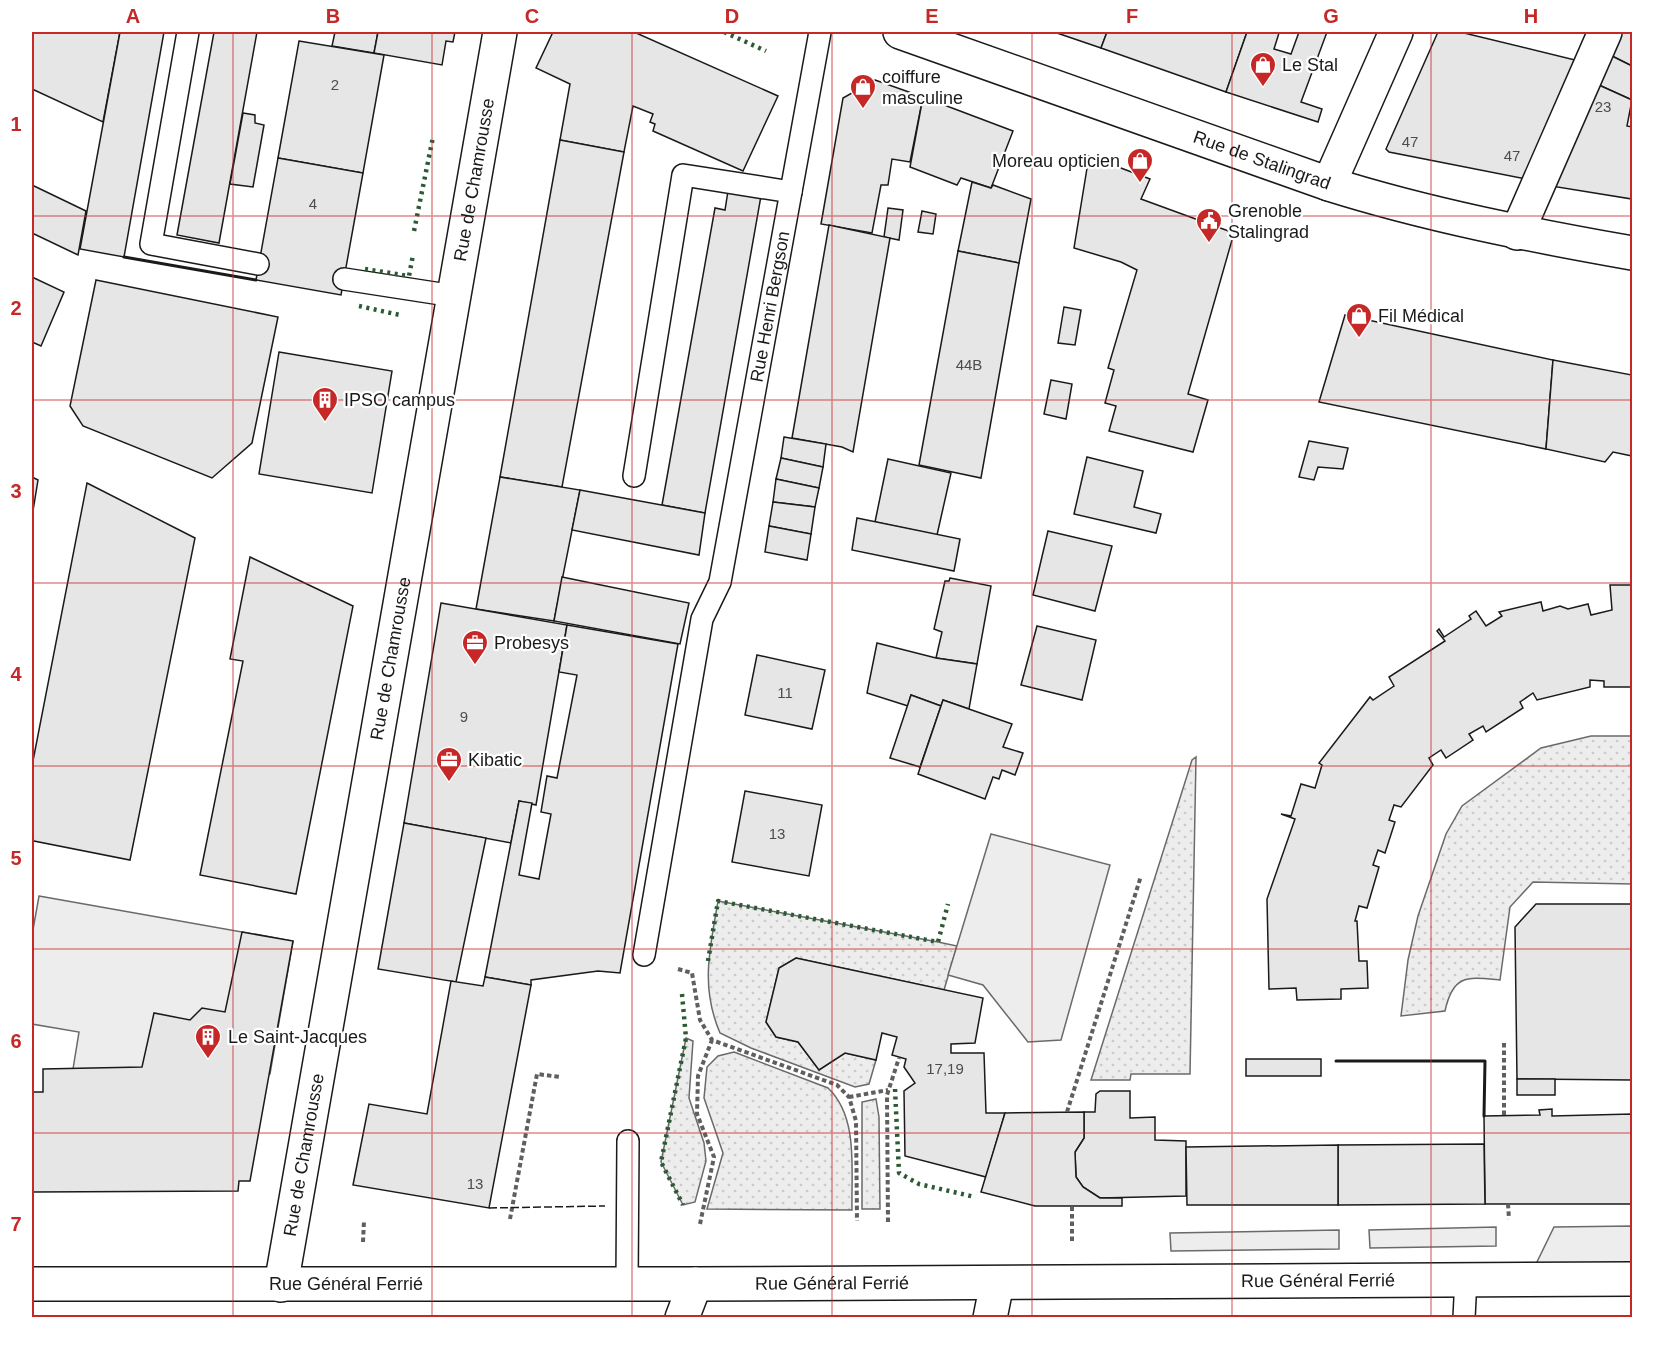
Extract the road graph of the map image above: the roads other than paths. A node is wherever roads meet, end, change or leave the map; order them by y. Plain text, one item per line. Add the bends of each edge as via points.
1 (188, 32) edge
2 (500, 32) edge
3 (820, 32) edge
4 (900, 32) edge
5 (1396, 32) edge
6 (1605, 32) edge
7 (1329, 184) junction
8 (790, 192) junction
9 (1517, 233) junction
10 (1632, 253) edge
11 (258, 264) dead end
12 (344, 279) dead end
13 (454, 296) junction
14 (634, 476) dead end
15 (644, 955) road end
16 (628, 1141) dead end
17 (1467, 1278) junction
18 (1632, 1278) edge
19 (997, 1283) junction
20 (32, 1284) edge
21 (627, 1284) junction
22 (695, 1284) junction
23 (281, 1285) junction
24 (682, 1317) edge
25 (990, 1317) edge
26 (1464, 1317) edge

1 - 11 lane via 151,244
2 - 13 street, Rue de Chamrousse
3 - 8 lane, Rue Henri Bergson
4 - 7 street, Rue de Stalingrad
5 - 7 street
6 - 9 street
7 - 9 street, Rue de Stalingrad via 1397,205
8 - 14 lane via 683,175
8 - 15 lane, Rue Henri Bergson via 720,582 702,619
9 - 10 street, Rue de Stalingrad
12 - 13 lane
13 - 23 street, Rue de Chamrousse
16 - 21 lane
17 - 18 street, Rue Général Ferrié
17 - 19 street, Rue Général Ferrié
17 - 26 lane
19 - 22 street, Rue Général Ferrié
19 - 25 street
20 - 23 street, Rue Général Ferrié
21 - 22 street, Rue Général Ferrié
21 - 23 street, Rue Général Ferrié
22 - 24 street

